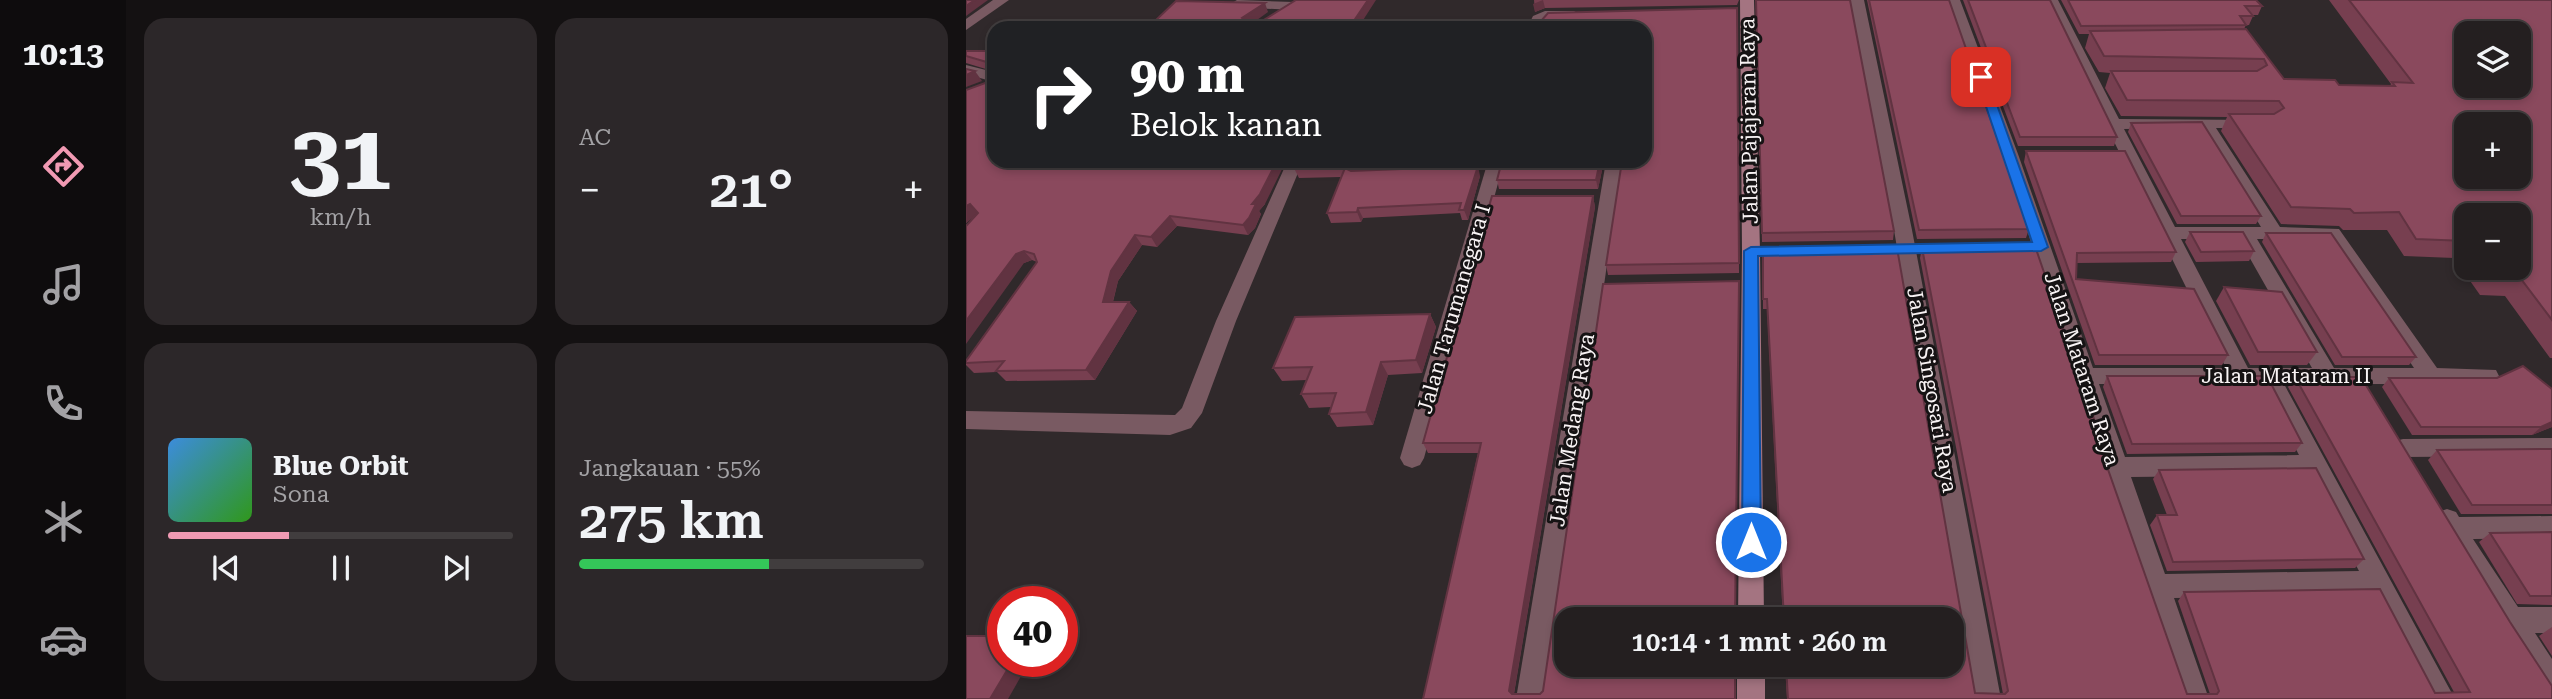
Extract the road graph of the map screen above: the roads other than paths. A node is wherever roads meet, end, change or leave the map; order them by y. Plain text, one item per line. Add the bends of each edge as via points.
1 (1002, 0) edge
2 (1857, 0) edge
3 (1953, 0) edge
4 (2051, 0) edge
5 (1296, 3) edge
6 (1218, 4) edge
7 (1744, 7) edge
8 (1595, 15) edge
9 (1273, 18) edge
10 (1546, 21) edge
11 (966, 26) edge
12 (967, 59) edge
13 (987, 72) edge
14 (987, 87) edge
15 (975, 91) edge
16 (2265, 123) edge
17 (2113, 124) junction
18 (2205, 124) junction
19 (1292, 168) edge
20 (1491, 168) edge
21 (1612, 168) edge
22 (2168, 233) junction
23 (2245, 234) junction
24 (2275, 234) junction
25 (1727, 282) edge
26 (1751, 282) junction
27 (2085, 376) junction
28 (2241, 376) junction
29 (2269, 376) junction
30 (2328, 376) junction
31 (2361, 376) junction
32 (2431, 376) junction
33 (2488, 376) edge
34 (2375, 400) edge
35 (966, 420) edge
36 (2389, 424) edge
37 (2403, 447) junction
38 (2552, 447) edge
39 (1412, 458) dead end
40 (2317, 465) junction
41 (2114, 467) junction
42 (2417, 471) edge
43 (2431, 494) edge
44 (2552, 527) edge
45 (2452, 528) junction
46 (2378, 583) junction
47 (2156, 586) junction
48 (1751, 607) edge
49 (2552, 620) edge
50 (2509, 621) junction
51 (1751, 677) edge
52 (2552, 684) edge
53 (1530, 699) edge
54 (1751, 699) edge
55 (1987, 699) edge
56 (2195, 699) edge
57 (2441, 699) edge

1 - 11 street
2 - 55 street, Jalan Singosari Raya
3 - 27 street, Jalan Mataram Raya via 2016,154 2034,247
4 - 17 street via 2078,41
5 - 6 street
5 - 9 street
7 - 26 street, Jalan Pajajaran Raya via 1757,251
8 - 10 street
12 - 13 street
14 - 15 street
16 - 18 street
17 - 18 street
17 - 22 street via 2121,154
18 - 24 street
19 - 35 street via 1191,413 1183,422 1170,426
20 - 39 street, Jalan Tarumanegara I via 1493,198
21 - 53 street, Jalan Medang Raya via 1602,198 1602,285
22 - 23 street
22 - 28 street
23 - 24 street
23 - 30 street
24 - 32 street via 2332,233
25 - 26 street
26 - 48 street, Jalan Pajajaran Raya
27 - 28 street, Jalan Mataram II
27 - 41 street, Jalan Mataram Raya
28 - 29 street, Jalan Mataram II
29 - 30 street, Jalan Mataram II
29 - 40 street
30 - 31 street, Jalan Mataram II
31 - 32 street, Jalan Mataram II
31 - 34 street
32 - 33 street, Jalan Mataram II
36 - 37 street
37 - 38 street
37 - 42 street
40 - 41 street
40 - 46 street
41 - 47 street, Jalan Mataram Raya
43 - 45 street
44 - 45 street
45 - 50 street
46 - 47 street
46 - 57 street
47 - 56 street, Jalan Mataram Raya
49 - 50 street
50 - 52 street
51 - 54 street

